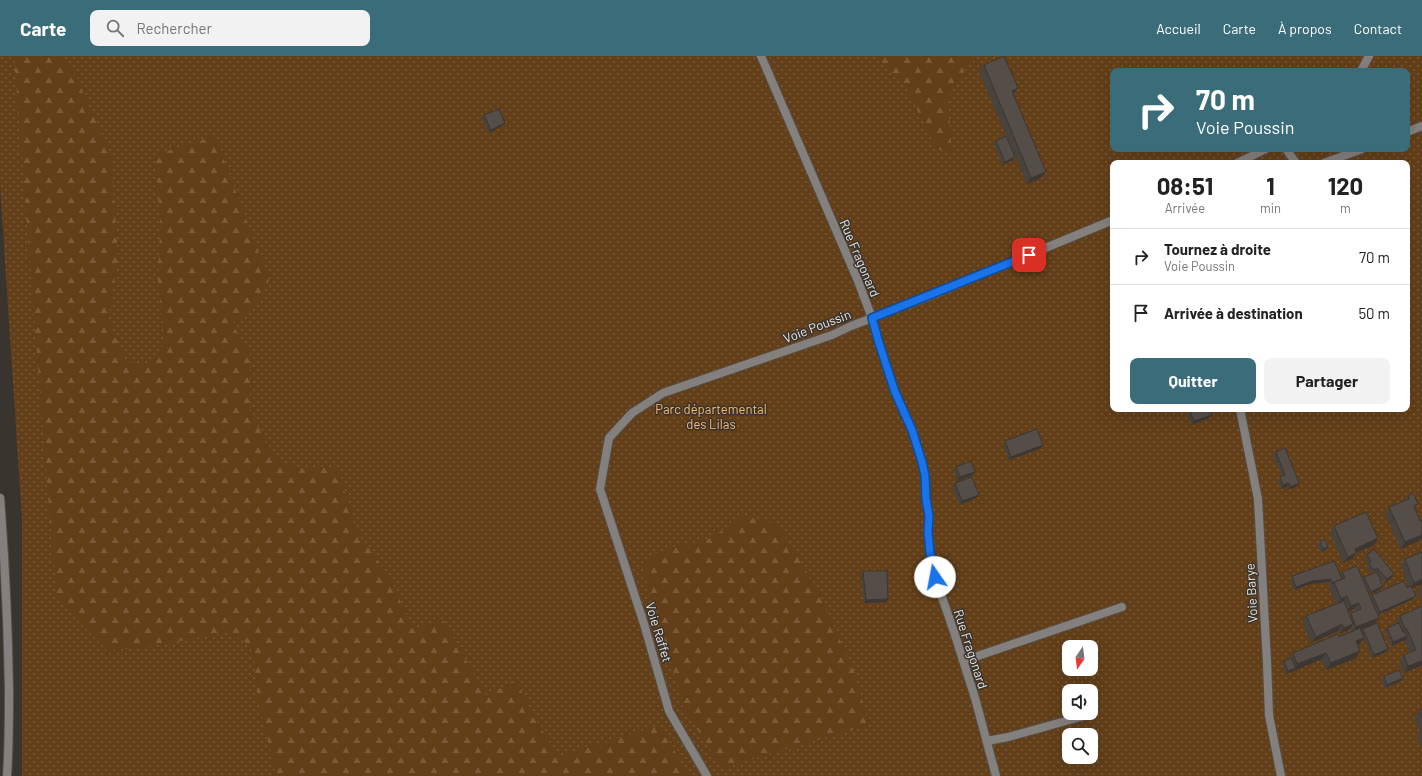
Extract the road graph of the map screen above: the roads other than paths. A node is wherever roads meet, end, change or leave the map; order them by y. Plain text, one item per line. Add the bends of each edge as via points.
1 (761, 56) edge
2 (1369, 56) edge
3 (1363, 68) edge
4 (1422, 126) edge
5 (1410, 131) edge
6 (1260, 152) edge
7 (1354, 152) edge
8 (1244, 160) edge
9 (1332, 160) edge
10 (1110, 221) edge
11 (872, 318) junction
12 (1241, 412) edge
13 (600, 490) joint
14 (0, 498) edge
15 (1122, 607) dead end
16 (963, 661) junction
17 (1070, 720) edge
18 (987, 741) junction
19 (7, 776) edge
20 (707, 776) edge
21 (996, 776) edge
22 (1281, 776) edge

1 - 11 street, Rue Fragonard
2 - 3 street
4 - 5 street
6 - 8 street
7 - 9 street
10 - 11 street, Voie Poussin
11 - 13 street, Voie Poussin via 832,335 663,393 632,413 610,438
11 - 16 street, Rue Fragonard via 893,385 922,462 929,516 930,553
12 - 22 street, Voie Barye via 1258,499 1268,715
13 - 20 street, Voie Raffet via 644,624 669,711
14 - 19 street via 8,643
15 - 16 street
16 - 18 street, Rue Fragonard
17 - 18 street
18 - 21 street, Rue Fragonard

